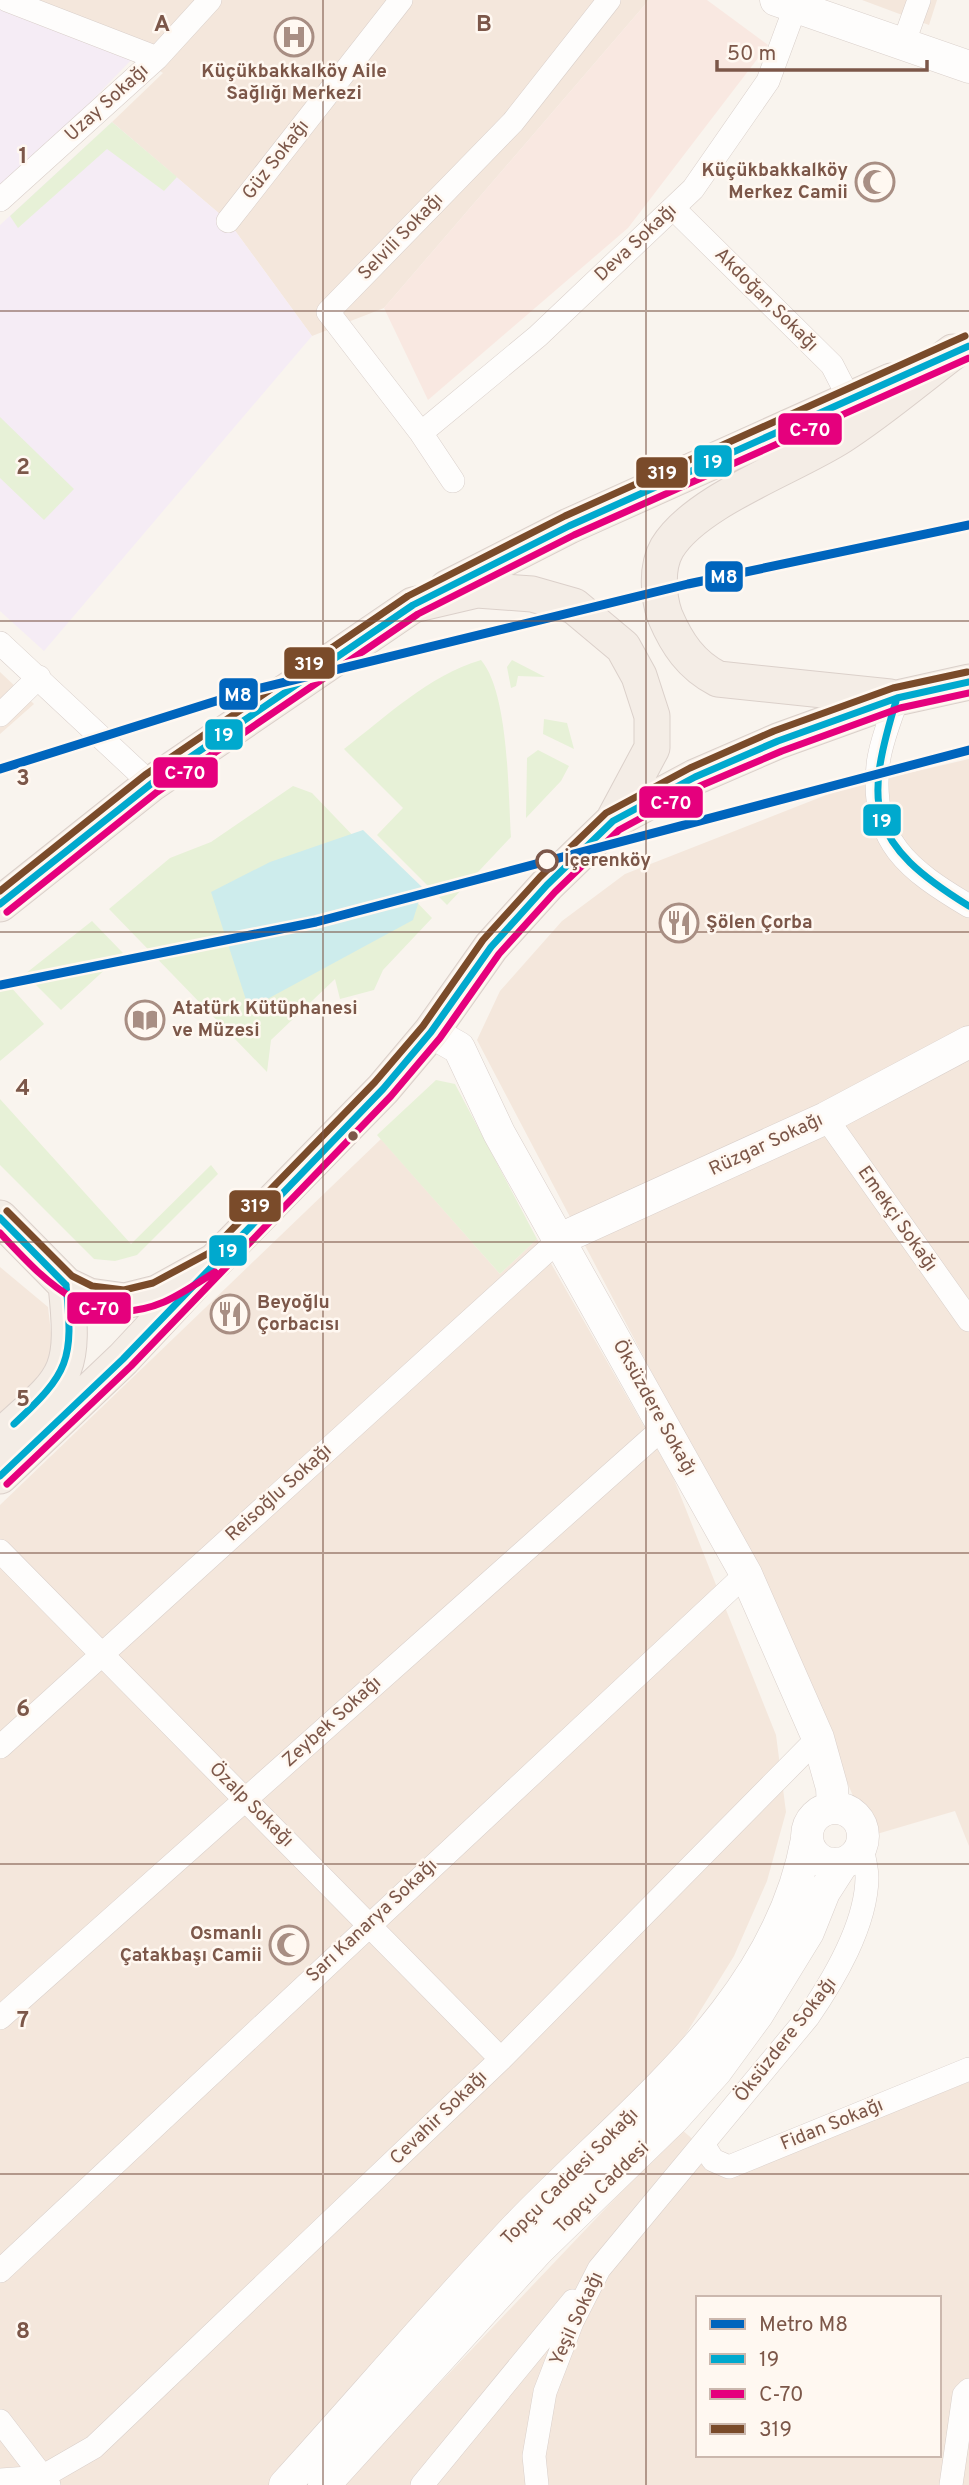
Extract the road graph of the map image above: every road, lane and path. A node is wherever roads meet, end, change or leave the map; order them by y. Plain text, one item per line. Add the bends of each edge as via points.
1 (7, 0) edge
2 (210, 0) edge
3 (401, 0) edge
4 (609, 0) edge
5 (919, 0) edge
6 (786, 4) edge
7 (904, 42) junction
8 (157, 58) junction
9 (969, 67) edge
10 (0, 200) edge
11 (673, 208) junction
12 (228, 221) dead end
13 (961, 349) edge
14 (850, 400) junction
15 (421, 433) junction
16 (453, 481) dead end
17 (413, 605) junction
18 (0, 643) edge
19 (39, 677) junction
20 (969, 682) edge
21 (897, 698) junction
22 (0, 715) edge
23 (152, 784) junction
24 (613, 821) junction
25 (0, 904) edge
26 (969, 906) edge
27 (431, 1032) junction
28 (969, 1042) edge
29 (826, 1118) junction
30 (0, 1218) edge
31 (560, 1239) junction
32 (215, 1261) junction
33 (66, 1285) junction
34 (969, 1320) edge
35 (664, 1427) junction
36 (0, 1437) edge
37 (0, 1476) edge
38 (0, 1551) edge
39 (746, 1574) junction
40 (102, 1654) junction
41 (818, 1738) junction
42 (0, 1747) edge
43 (246, 1800) junction
44 (833, 1808) junction
45 (807, 1839) junction
46 (852, 1854) junction
47 (369, 1924) junction
48 (0, 2018) edge
49 (501, 2059) junction
50 (969, 2069) edge
51 (703, 2144) junction
52 (599, 2269) junction
53 (0, 2270) edge
54 (969, 2390) edge
55 (0, 2421) edge
56 (0, 2480) edge
57 (45, 2481) edge
58 (285, 2485) edge
59 (324, 2485) edge
60 (422, 2485) edge
61 (537, 2485) edge
62 (951, 2485) edge

1 - 8 street
2 - 8 street, Uzay Sokağı
3 - 12 street, Güz Sokağı
4 - 15 street, Selvili Sokağı via 513,122 328,312
5 - 7 street
6 - 7 street
6 - 11 street, Deva Sokağı via 768,81 693,189
7 - 9 street
8 - 10 street, Uzay Sokağı
11 - 14 street, Akdoğan Sokağı via 831,365
11 - 15 street, Deva Sokağı via 538,336
13 - 14 main road
13 - 21 main road via 843,435 698,514 667,549 660,574 660,604 671,631 699,669 718,679
14 - 17 main road via 569,526
15 - 16 street, Selvili Sokağı
17 - 23 main road
17 - 24 main road via 477,590 532,594 574,606 623,647 639,676 652,716 652,748
18 - 19 street
19 - 22 street
19 - 23 street
20 - 21 main road
21 - 24 main road via 695,777
21 - 26 street via 878,764 881,826 895,850 926,880
23 - 25 main road
24 - 27 main road via 491,947
27 - 31 street, Öksüzdere Sokağı via 459,1048 499,1133
27 - 32 main road via 383,1089
28 - 29 street, Rüzgar Sokağı
29 - 31 street, Rüzgar Sokağı
29 - 34 street, Emekçi Sokağı
30 - 33 main road
31 - 35 street, Öksüzdere Sokağı
31 - 40 street, Reisoğlu Sokağı
32 - 33 main road via 157,1293 125,1301 89,1296
32 - 37 main road via 123,1359
33 - 36 main road via 70,1325 66,1370 53,1390
35 - 39 street, Öksüzdere Sokağı
35 - 43 street, Zeybek Sokağı
38 - 40 street, Özalp Sokağı
39 - 41 street, Öksüzdere Sokağı
39 - 47 street, Sarı Kanarya Sokağı
40 - 42 street, Reisoğlu Sokağı
40 - 43 street, Özalp Sokağı
41 - 44 street, Öksüzdere Sokağı
41 - 49 street, Cevahir Sokağı
43 - 47 street, Özalp Sokağı
43 - 48 street, Zeybek Sokağı
44 - 45 street via 816,1815
44 - 46 street via 857,1818 864,1836
45 - 46 street via 823,1862
45 - 58 street, Topçu Caddesi Sokağı via 800,1876 781,1924 692,2053 517,2228
46 - 51 street, Öksüzdere Sokağı via 867,1879 856,1929 836,1976
46 - 59 street, Topçu Caddesi via 824,1892 808,1933 757,2015 716,2071 673,2119 538,2249
47 - 49 street, Özalp Sokağı
47 - 53 street, Sarı Kanarya Sokağı
49 - 57 street, Cevahir Sokağı via 94,2447
50 - 51 street, Fidan Sokağı via 729,2167 713,2160
51 - 52 street, Yeşil Sokağı
52 - 60 street
52 - 61 street, Yeşil Sokağı via 545,2392 534,2456
54 - 62 street via 964,2395
55 - 57 street
56 - 57 street

